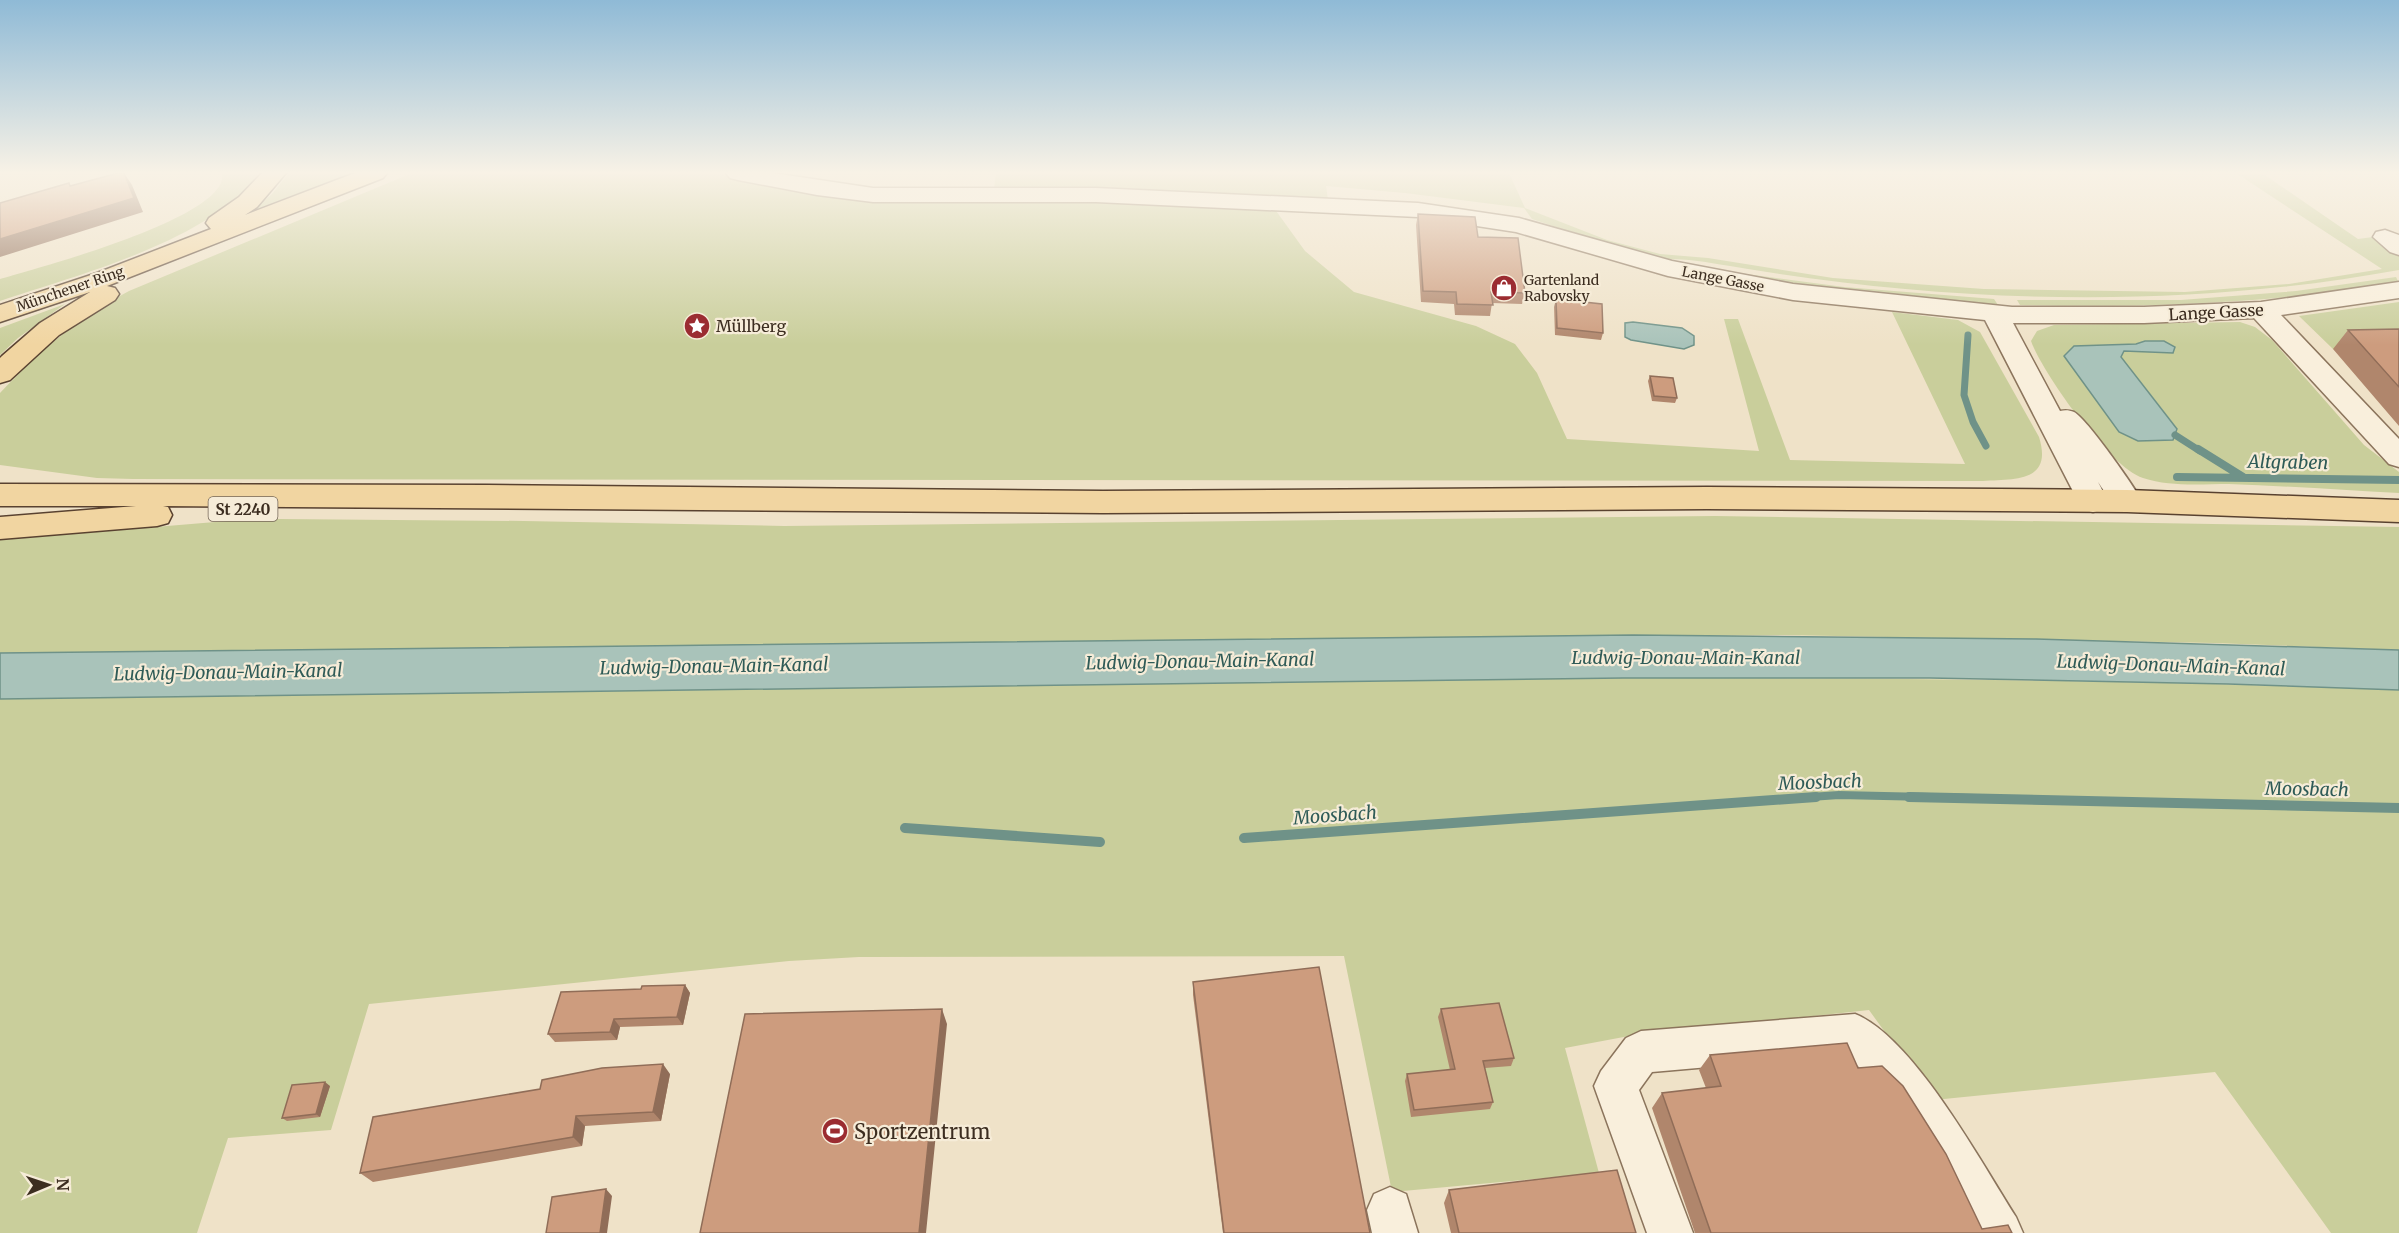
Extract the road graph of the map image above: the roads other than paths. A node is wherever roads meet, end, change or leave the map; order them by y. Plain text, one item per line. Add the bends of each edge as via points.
1 (203, 231) edge
2 (230, 231) edge
3 (245, 231) edge
4 (1537, 231) edge
5 (2399, 290) edge
6 (2261, 310) junction
7 (7, 311) edge
8 (1995, 314) junction
9 (0, 374) edge
10 (2031, 383) junction
11 (2399, 457) edge
12 (0, 495) edge
13 (487, 496) junction
14 (2093, 501) junction
15 (2127, 501) junction
16 (2399, 511) edge
17 (0, 528) edge
18 (1670, 1233) edge
19 (2000, 1233) edge

1 - 7 main road
2 - 7 main road, Münchener Ring
3 - 9 main road via 87,304 34,339
4 - 8 street, Lange Gasse via 1668,268 1749,284
5 - 6 street, Lange Gasse
6 - 8 street, Lange Gasse via 2144,315
6 - 11 street
8 - 10 street
10 - 14 street
10 - 15 street via 2080,436
12 - 13 main road, St 2240
13 - 14 main road, St 2240 via 1103,502 1707,498
13 - 17 main road, St 2240
14 - 15 main road, St 2240
15 - 16 main road, St 2240
18 - 19 street via 1616,1086 1641,1052 1855,1034 1905,1084

